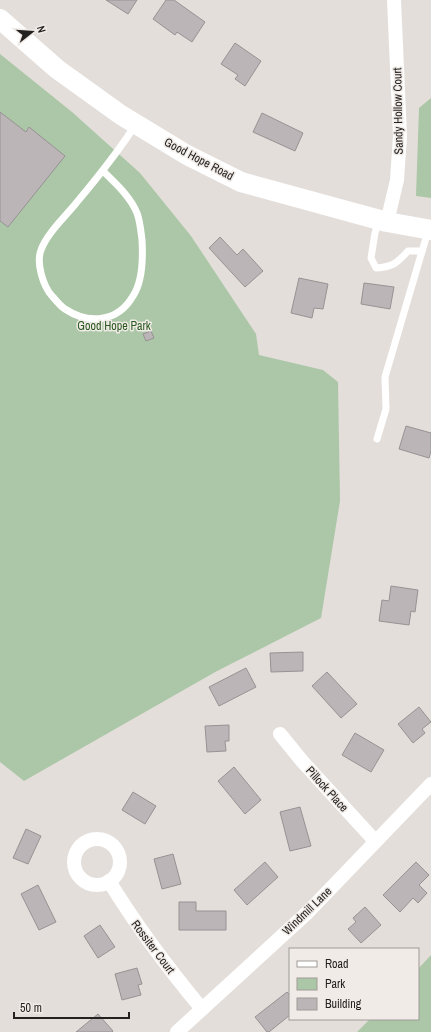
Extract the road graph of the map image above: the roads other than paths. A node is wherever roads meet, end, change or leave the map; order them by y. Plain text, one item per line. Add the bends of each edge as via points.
1 (394, 0) edge
2 (0, 19) edge
3 (136, 124) junction
4 (103, 171) junction
5 (383, 220) junction
6 (430, 230) edge
7 (422, 251) junction
8 (377, 439) dead end
9 (280, 734) dead end
10 (431, 784) edge
11 (375, 841) junction
12 (109, 881) dead end
13 (202, 1009) junction
14 (177, 1032) edge

1 - 5 street, Sandy Hollow Court via 400,136 397,180
2 - 3 street, Good Hope Road via 57,69
3 - 4 lane
3 - 5 street, Good Hope Road via 187,155 241,182
4 - 4 lane via 47,238 40,252 41,275 48,291 64,308 78,315 96,319 108,317 124,309 134,295 141,274 143,256 137,214 127,196
5 - 6 street, Good Hope Road
5 - 7 lane via 375,233 371,258 376,268 396,263 408,251
6 - 7 lane
7 - 8 lane via 385,377 386,410
9 - 11 street, Pillock Place via 302,762
10 - 11 street, Windmill Lane
11 - 13 street, Windmill Lane via 308,912
12 - 13 street, Rossiter Court via 149,943
13 - 14 street, Windmill Lane

